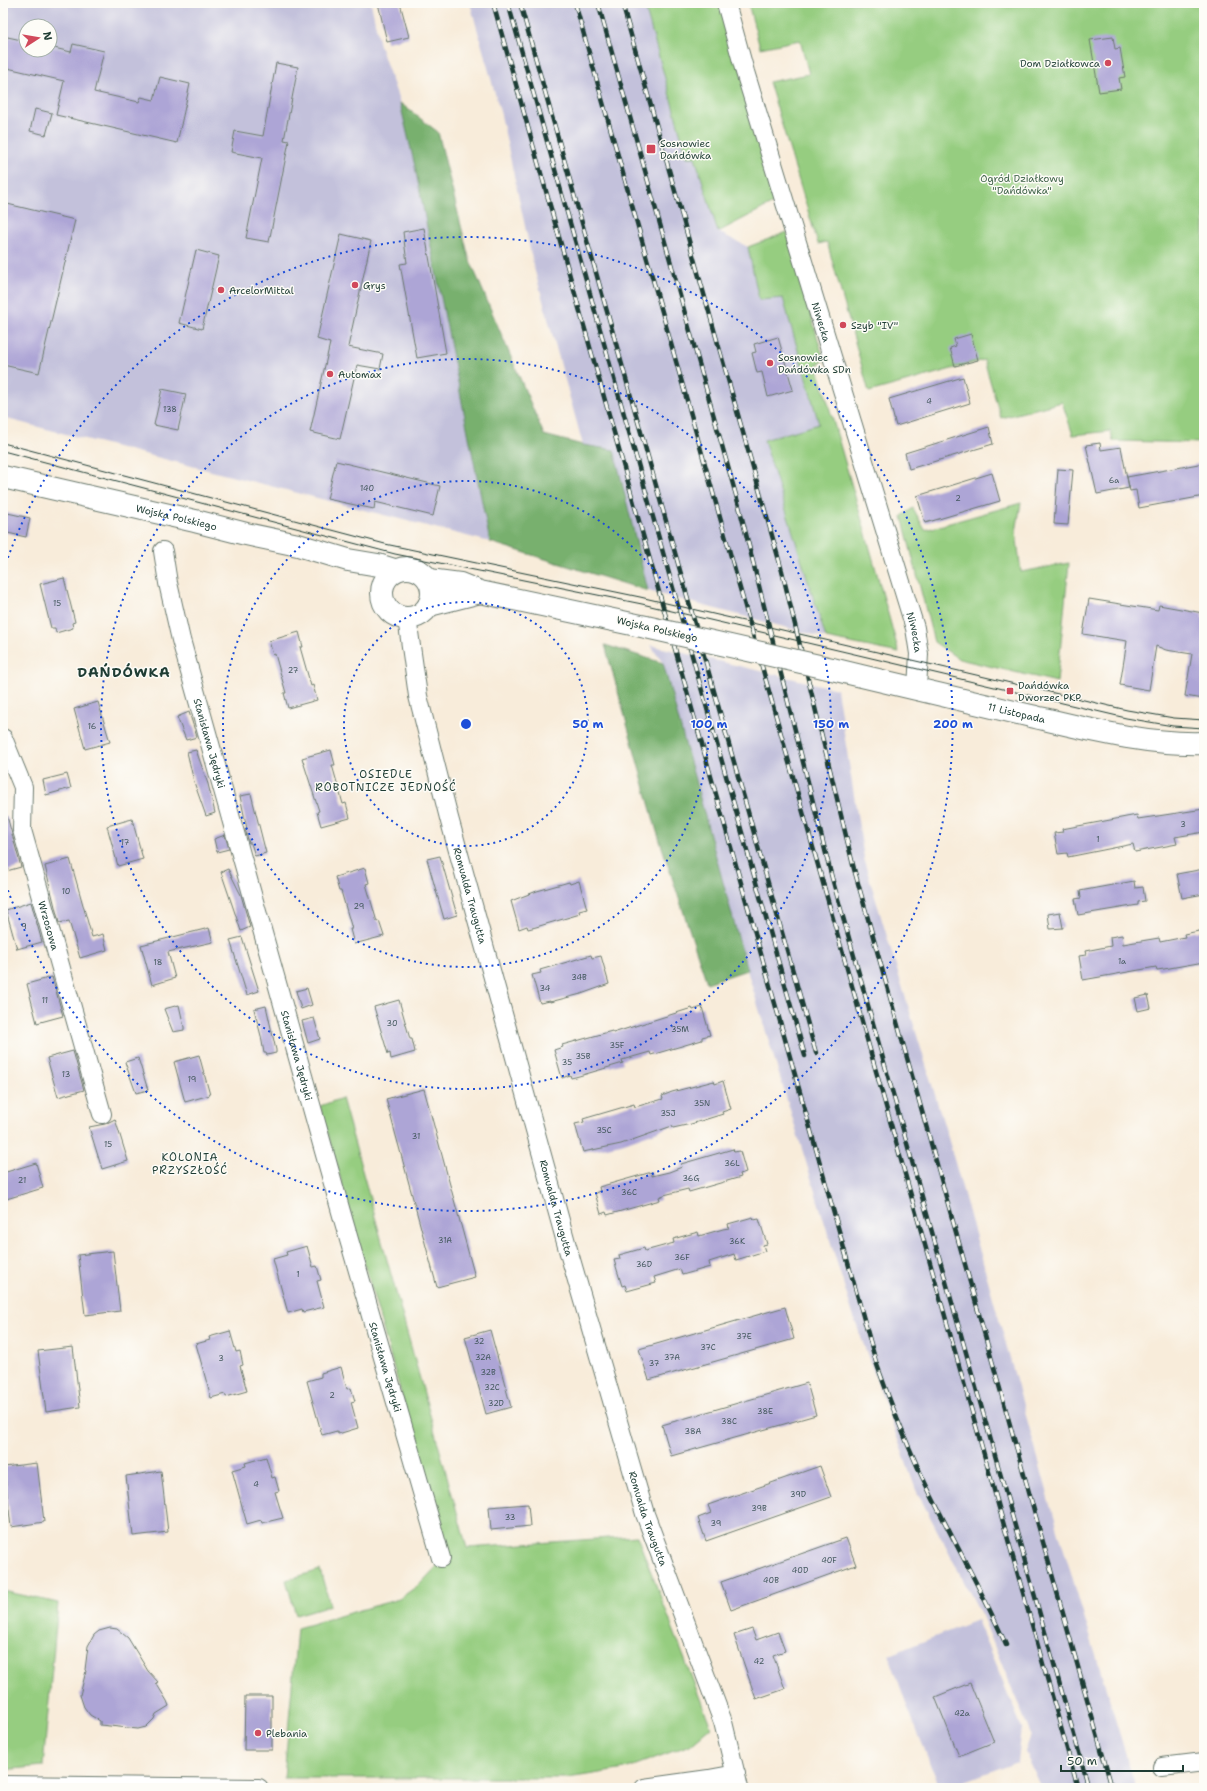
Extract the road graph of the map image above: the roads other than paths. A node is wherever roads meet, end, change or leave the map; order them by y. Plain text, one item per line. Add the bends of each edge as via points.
1 (726, 3) edge
2 (3, 477) edge
3 (163, 551) dead end
4 (348, 560) junction
5 (394, 570) junction
6 (429, 580) junction
7 (381, 590) junction
8 (480, 592) junction
9 (429, 605) junction
10 (407, 618) junction
11 (832, 669) joint
12 (917, 688) junction
13 (3, 738) edge
14 (1204, 743) edge
15 (102, 1114) dead end
16 (441, 1558) dead end
17 (1204, 1762) edge
18 (1162, 1767) dead end
19 (737, 1781) edge
20 (3, 1785) edge
21 (259, 1788) edge
22 (644, 1788) edge

1 - 12 street, Niwecka via 915,628 919,663
2 - 4 main road, Wojska Polskiego via 195,520
3 - 16 street, Stanisława Jędryki via 181,640
4 - 5 main road, Wojska Polskiego
4 - 7 main road, Wojska Polskiego via 369,582
5 - 6 main road via 412,568 423,573
5 - 7 main road via 385,579
6 - 8 main road, Wojska Polskiego via 460,584
6 - 9 main road via 432,591
7 - 10 main road via 381,597 388,610
8 - 9 main road, Wojska Polskiego
8 - 11 main road, Wojska Polskiego, bridge
9 - 10 main road via 416,617
10 - 19 street, Romualda Traugutta via 418,696 449,818 567,1246 645,1514 723,1722
11 - 12 main road, 11 Listopada
12 - 14 main road, 11 Listopada via 1141,739 1168,743
13 - 15 street, Wrzosowa via 23,787 22,830
17 - 18 street
19 - 22 street via 710,1779
20 - 21 street

